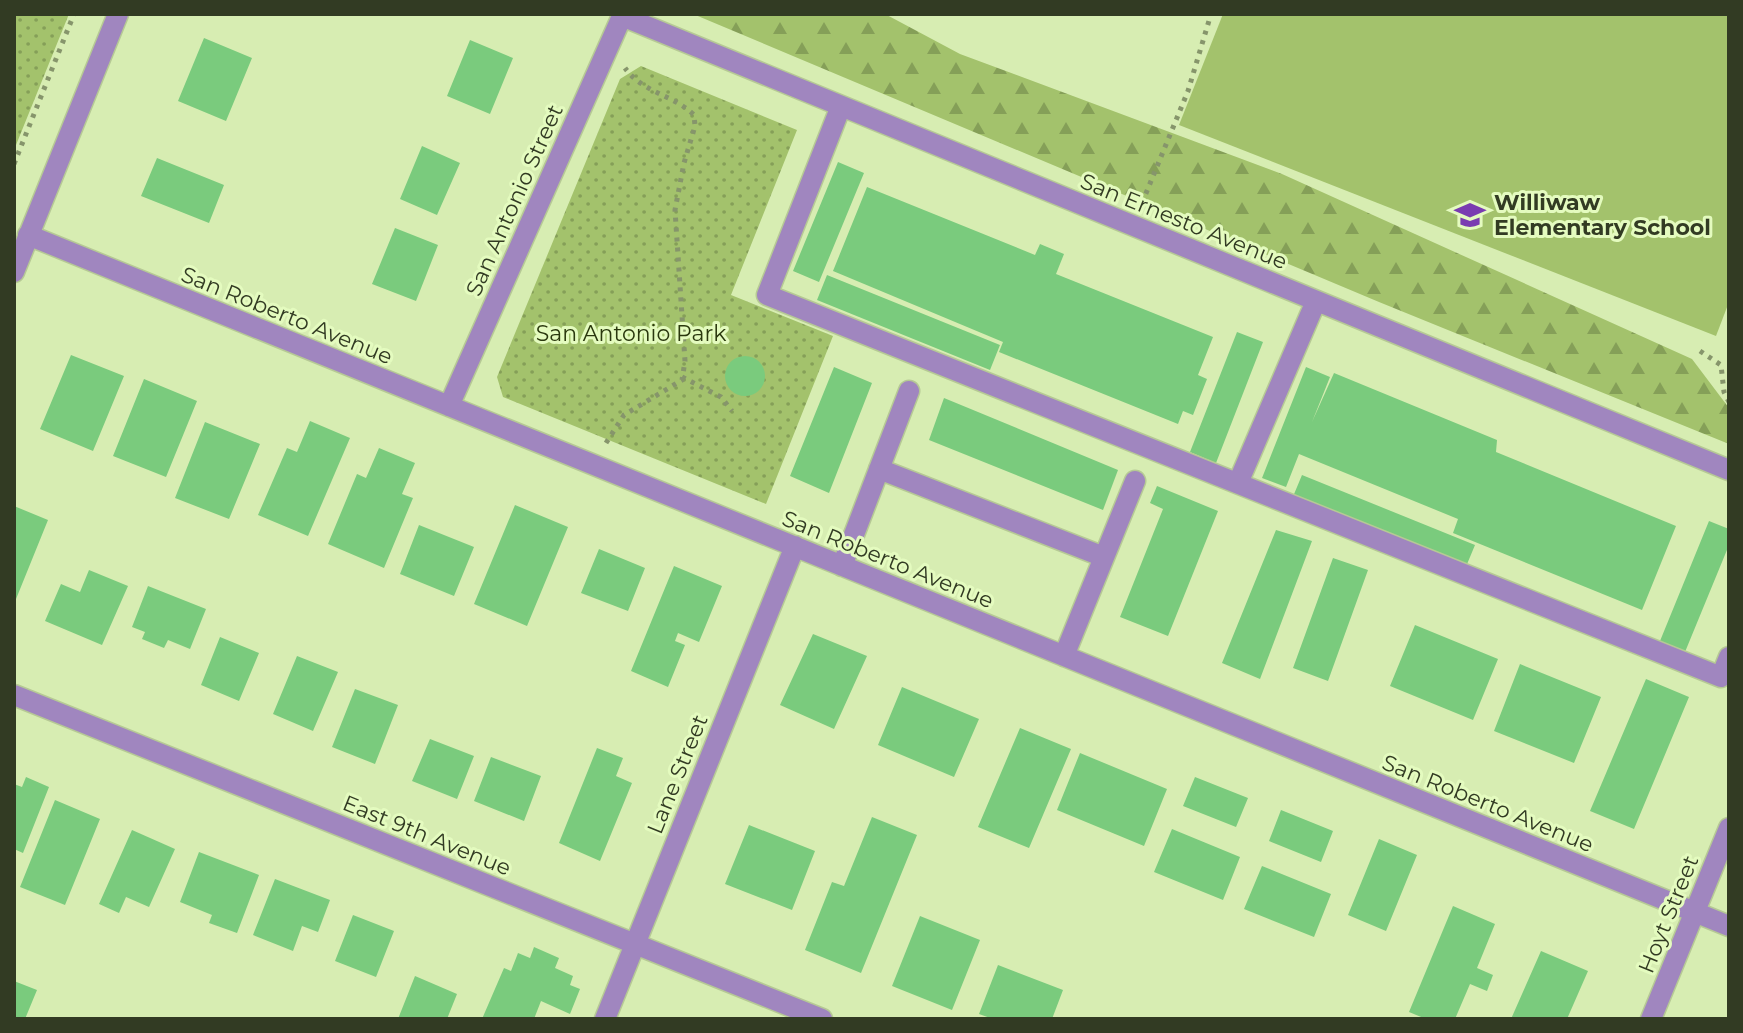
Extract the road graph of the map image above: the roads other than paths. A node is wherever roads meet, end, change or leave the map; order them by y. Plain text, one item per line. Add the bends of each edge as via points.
1 (118, 14) edge
2 (623, 15) edge
3 (841, 106) junction
4 (28, 235) junction
5 (14, 272) edge
6 (1316, 301) junction
7 (909, 391) dead end
8 (449, 406) junction
9 (879, 469) junction
10 (1729, 470) edge
11 (1135, 481) dead end
12 (1238, 483) junction
13 (795, 546) junction
14 (1104, 557) junction
15 (842, 566) junction
16 (1064, 656) junction
17 (1729, 657) edge
18 (14, 695) edge
19 (1729, 828) edge
20 (1695, 912) junction
21 (1729, 926) edge
22 (635, 943) junction
23 (605, 1019) edge
24 (822, 1019) edge
25 (1651, 1019) edge

1 - 4 street
2 - 3 street, San Ernesto Avenue
2 - 8 street, San Antonio Street
3 - 6 street, San Ernesto Avenue
3 - 12 street via 767,295
4 - 5 street
4 - 8 street, San Roberto Avenue
6 - 10 street, San Ernesto Avenue
6 - 12 street
7 - 9 street
8 - 13 street, San Roberto Avenue
9 - 14 street
9 - 15 street
11 - 14 street
12 - 17 street via 1721,677
13 - 15 street, San Roberto Avenue
13 - 22 street, Lane Street
14 - 16 street
15 - 16 street, San Roberto Avenue
16 - 20 street, San Roberto Avenue
18 - 22 street, East 9th Avenue
19 - 20 street, Hoyt Street
20 - 21 street, San Roberto Avenue
20 - 25 street, Hoyt Street
22 - 23 street, Lane Street
22 - 24 street, East 9th Avenue

